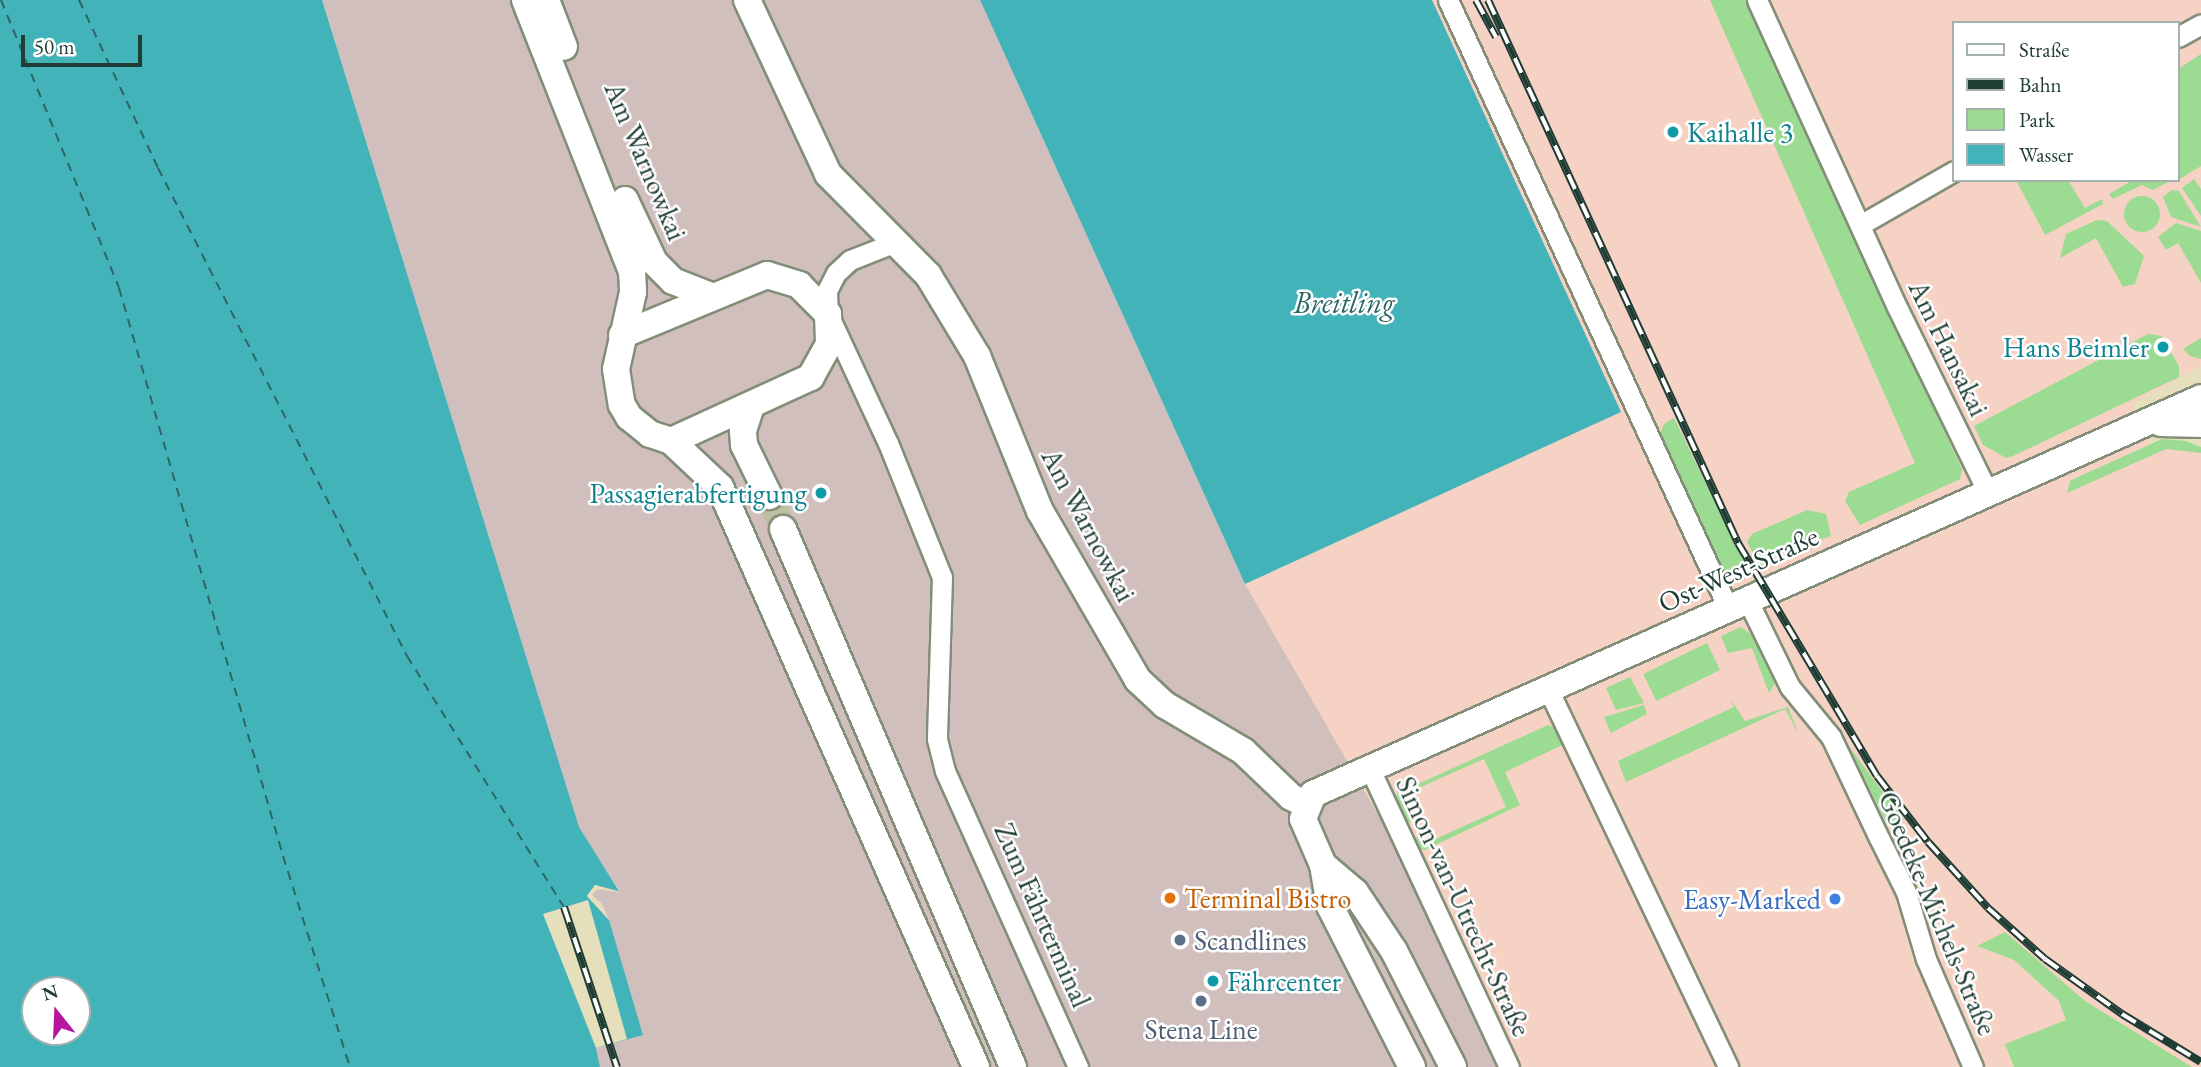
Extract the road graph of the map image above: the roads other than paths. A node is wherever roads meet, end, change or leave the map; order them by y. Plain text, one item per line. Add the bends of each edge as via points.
1 (525, 0) edge
2 (546, 0) edge
3 (747, 0) edge
4 (1448, 0) edge
5 (1757, 0) edge
6 (2201, 24) edge
7 (2180, 36) edge
8 (561, 64) junction
9 (1952, 172) edge
10 (1860, 225) junction
11 (896, 242) junction
12 (711, 296) junction
13 (828, 314) junction
14 (622, 335) junction
15 (2201, 398) edge
16 (751, 406) junction
17 (2152, 423) junction
18 (2201, 424) edge
19 (671, 441) junction
20 (1989, 495) junction
21 (769, 496) tunnel mouth
22 (783, 529) tunnel mouth
23 (1737, 603) junction
24 (1548, 689) junction
25 (1370, 769) junction
26 (1305, 804) junction
27 (1323, 865) junction
28 (976, 1067) edge
29 (1013, 1067) edge
30 (1078, 1067) edge
31 (1412, 1067) edge
32 (1453, 1067) edge
33 (1508, 1067) edge
34 (1728, 1067) edge
35 (1973, 1067) edge

1 - 8 street
2 - 8 street
3 - 11 street, Am Warnowkai via 828,174
4 - 23 street, Goedeke-Michels-Straße
5 - 10 street, Am Hansakai
6 - 7 street
8 - 12 street, Am Warnowkai via 654,262 673,281
8 - 14 street, Am Warnowkai via 632,271 633,292
9 - 10 street
10 - 20 street, Am Hansakai
11 - 13 street via 850,260 836,273 827,291
11 - 26 street, Am Warnowkai via 928,275 977,356 1040,511 1138,680 1165,705 1243,751 1291,797
12 - 13 street via 767,275 799,285
12 - 14 street
13 - 16 street via 829,344 811,377
13 - 30 street, Zum Fährterminal via 888,443 942,577 937,739 952,789
14 - 19 street, Am Warnowkai via 615,369 622,405 650,434
15 - 17 street, Ost-West-Straße
16 - 19 street
16 - 21 street via 744,445
17 - 18 street
17 - 20 street, Ost-West-Straße
19 - 28 street, Am Warnowkai via 720,487
20 - 23 street, Ost-West-Straße
22 - 29 street
23 - 24 street, Ost-West-Straße
23 - 35 street, Goedeke-Michels-Straße via 1790,687 1830,737 1906,892 1926,959
24 - 25 street, Ost-West-Straße
24 - 34 street
25 - 26 street, Ost-West-Straße via 1313,794
25 - 33 street, Simon-van-Utrecht-Straße
26 - 27 street via 1303,819
27 - 31 street via 1330,906
27 - 32 street via 1355,892 1394,951

